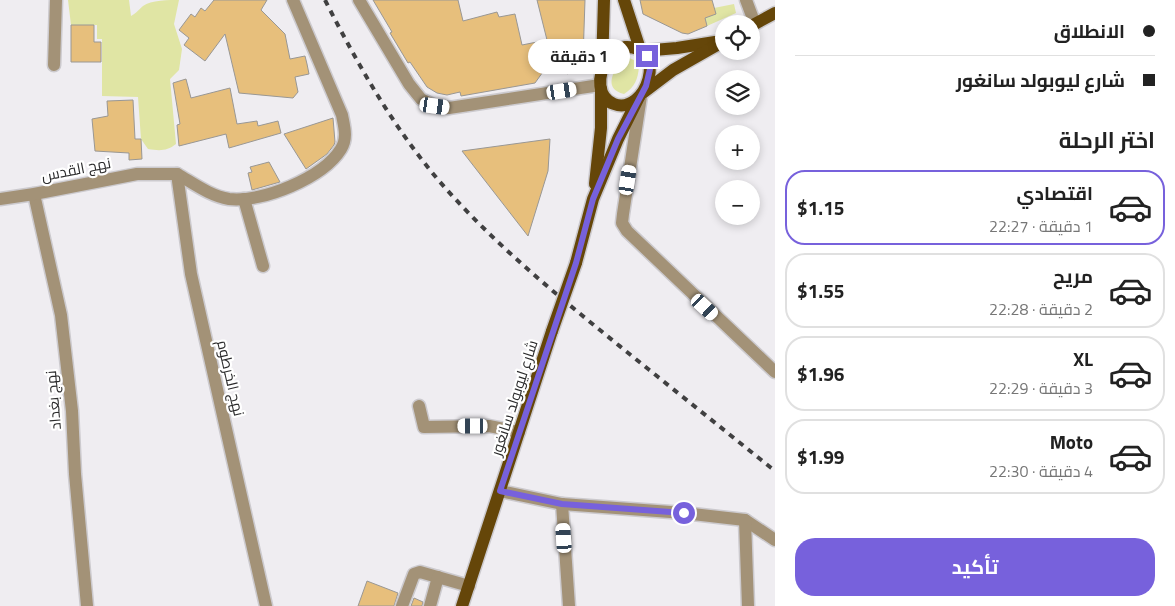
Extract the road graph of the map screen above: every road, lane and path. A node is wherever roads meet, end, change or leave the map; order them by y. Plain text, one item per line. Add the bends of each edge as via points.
1 (56, 0) edge
2 (293, 0) edge
3 (359, 0) edge
4 (604, 0) edge
5 (624, 0) edge
6 (746, 0) edge
7 (775, 13) edge
8 (750, 15) edge
9 (760, 21) edge
10 (715, 42) edge
11 (715, 46) edge
12 (641, 50) junction
13 (54, 65) dead end
14 (602, 70) junction
15 (600, 87) junction
16 (641, 95) junction
17 (177, 174) junction
18 (34, 194) junction
19 (0, 198) edge
20 (244, 199) junction
21 (593, 199) junction
22 (263, 266) dead end
23 (775, 372) edge
24 (419, 406) dead end
25 (519, 432) junction
26 (500, 491) junction
27 (562, 504) junction
28 (745, 520) junction
29 (775, 540) edge
30 (438, 577) junction
31 (468, 586) junction
32 (87, 606) edge
33 (266, 606) edge
34 (402, 606) edge
35 (430, 606) edge
36 (462, 606) edge
37 (569, 606) edge
38 (748, 606) edge

1 - 13 street
2 - 20 street via 342,115 346,134 342,148 332,160 306,179 278,192
3 - 15 street via 409,84 421,99 435,106 448,108
4 - 14 main road, شارع ليوبولد سانغور
5 - 12 main road, شارع ليوبولد سانغور
6 - 8 street
7 - 9 main road
10 - 12 main road
11 - 16 main road via 673,70
12 - 14 main road via 625,47 611,56
12 - 16 main road, شارع ليوبولد سانغور via 650,69
14 - 15 main road, شارع ليوبولد سانغور
15 - 16 main road via 604,97 617,106 633,103
15 - 21 main road, شارع ليوبولد سانغور via 601,128
16 - 21 main road, شارع ليوبولد سانغور
16 - 23 street via 622,223 636,242
17 - 18 street, نهج القدس via 137,174
17 - 20 street via 208,192 228,199
17 - 33 street, نهج الخرطوم via 191,274
18 - 19 street, نهج القدس
18 - 32 street, نهج بغداد via 61,315
20 - 22 street
21 - 25 main road, شارع ليوبولد سانغور, bridge via 576,263
24 - 25 street via 424,426 489,426
25 - 26 main road, شارع ليوبولد سانغور
26 - 27 street
26 - 31 main road, شارع ليوبولد سانغور
27 - 28 street
27 - 37 street
28 - 29 street
28 - 38 street
30 - 31 street
30 - 34 street via 420,572 414,574
30 - 35 street
31 - 36 main road, شارع ليوبولد سانغور

